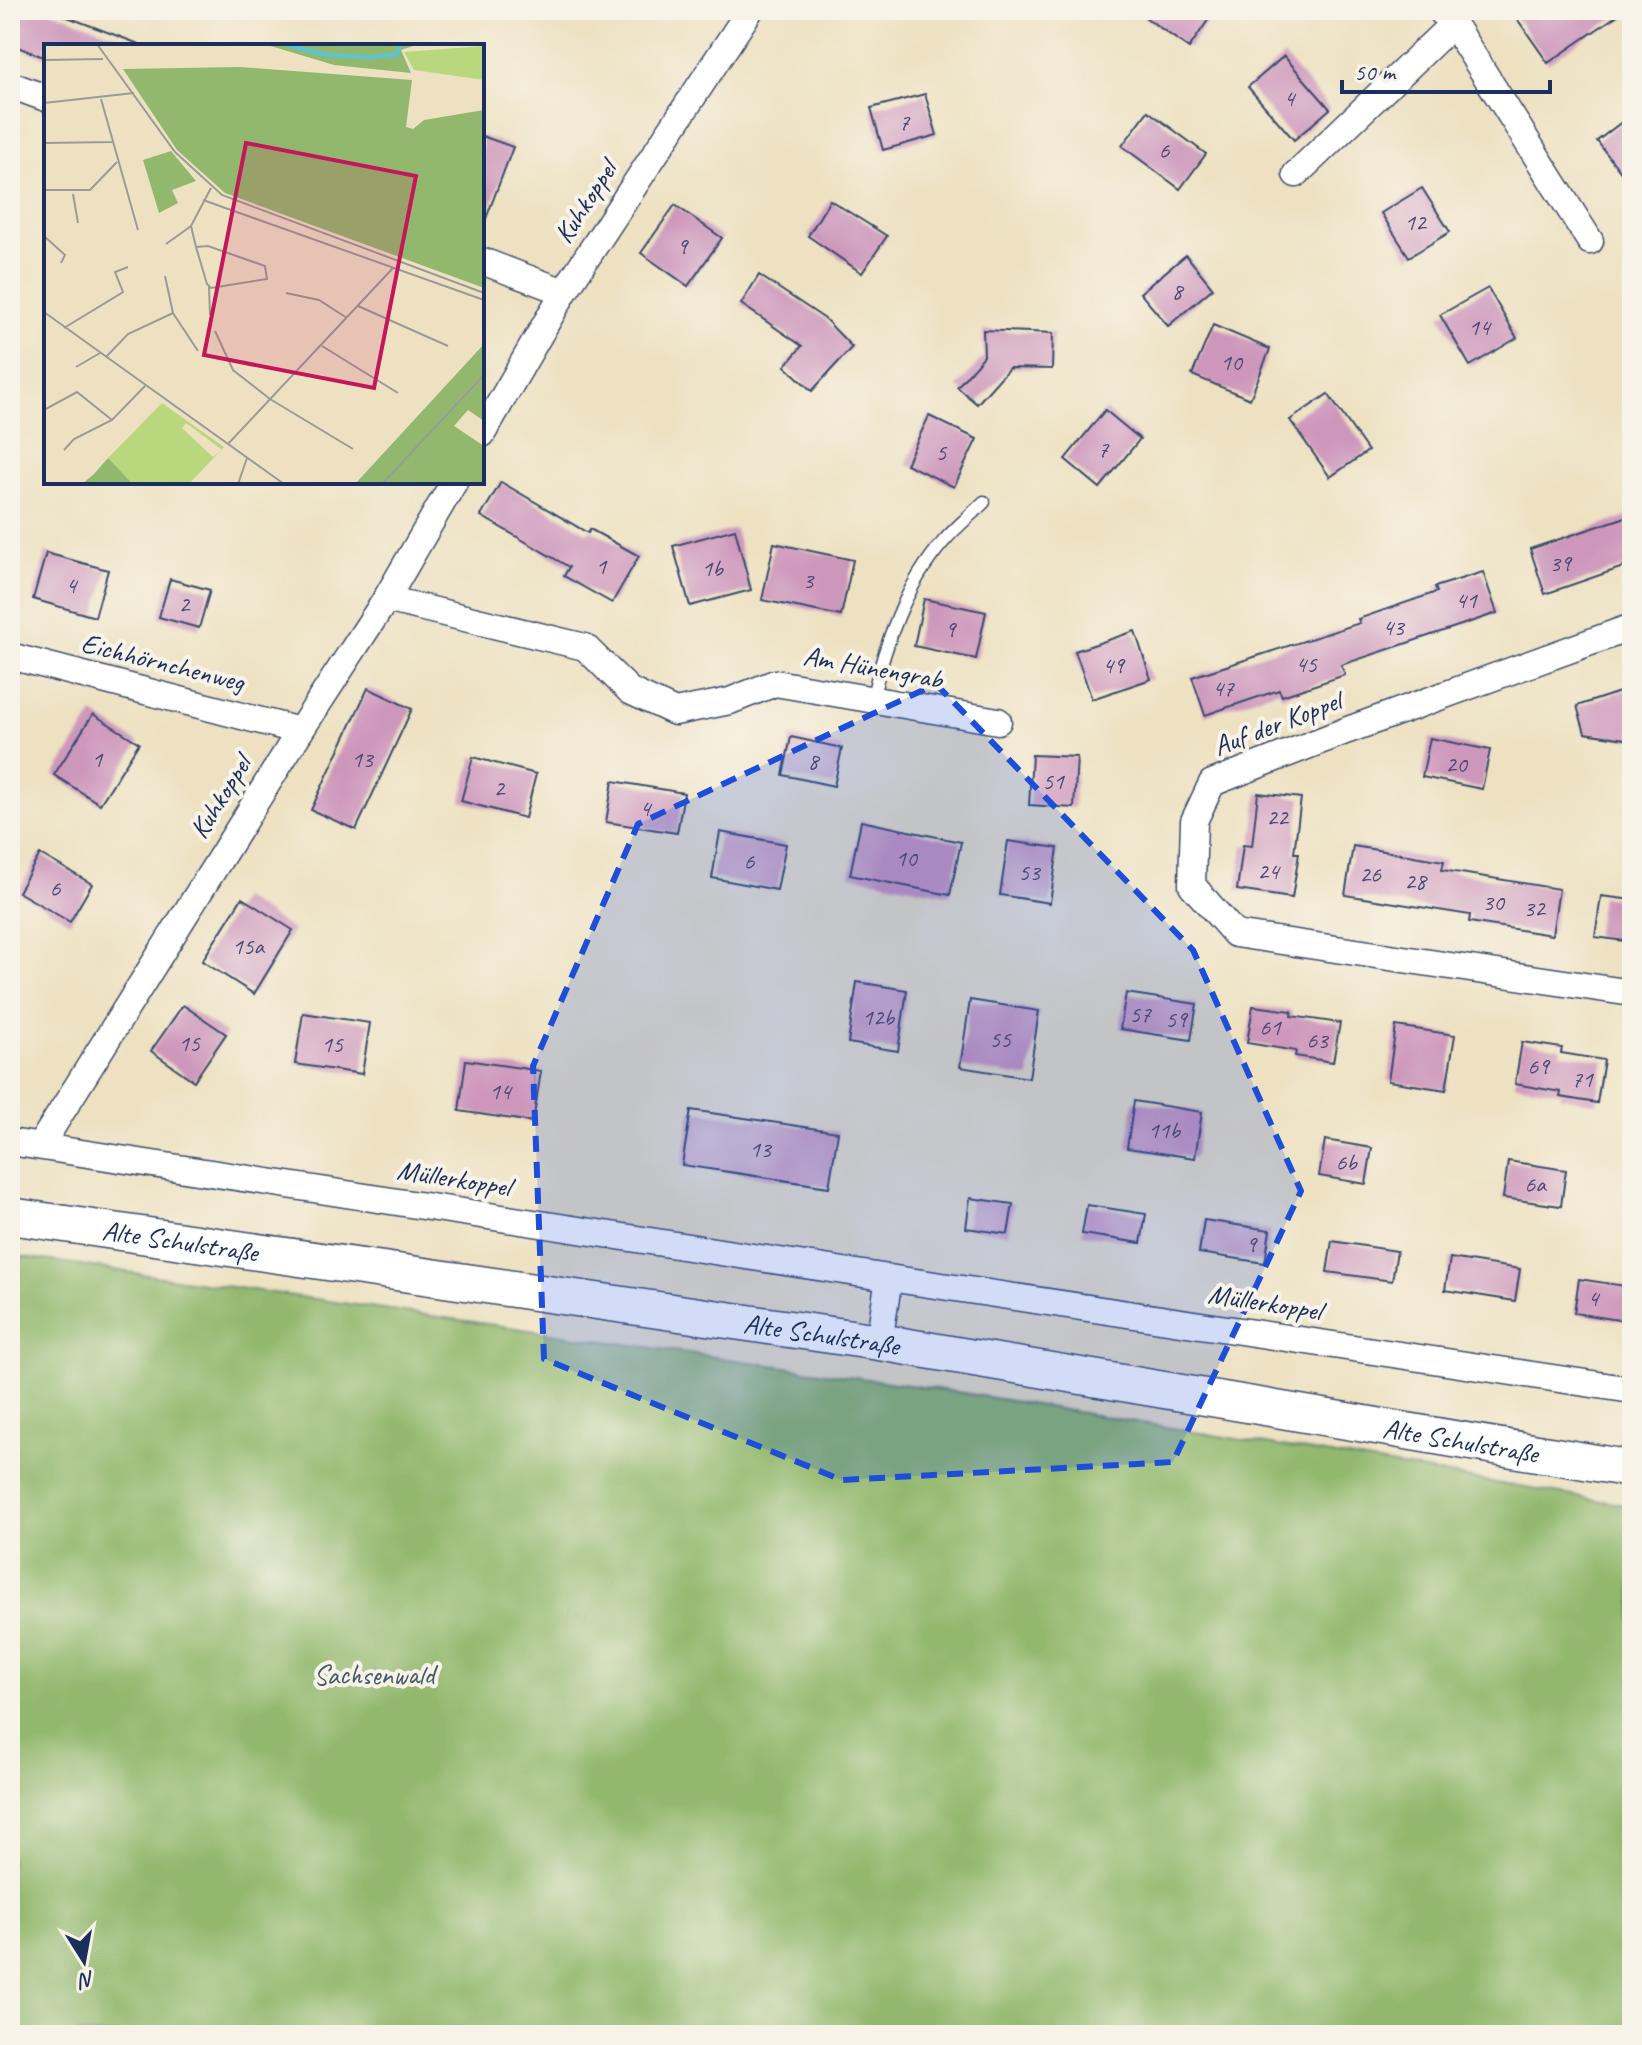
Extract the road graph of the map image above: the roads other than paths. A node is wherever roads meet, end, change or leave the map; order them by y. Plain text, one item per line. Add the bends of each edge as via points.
1 (750, 10) edge
2 (1447, 17) edge
3 (10, 85) edge
4 (44, 97) edge
5 (1296, 174) dead end
6 (1590, 241) dead end
7 (484, 262) edge
8 (564, 292) junction
9 (484, 431) edge
10 (453, 484) edge
11 (984, 502) dead end
12 (386, 599) junction
13 (1632, 627) edge
14 (10, 656) edge
15 (872, 700) junction
16 (998, 721) dead end
17 (300, 731) junction
18 (1632, 993) edge
19 (10, 1142) edge
20 (40, 1146) junction
21 (10, 1216) edge
22 (889, 1278) junction
23 (879, 1342) junction
24 (1632, 1390) edge
25 (1632, 1469) edge

1 - 8 street, Kuhkoppel
2 - 5 street
2 - 6 street
3 - 4 street
7 - 8 street
8 - 9 street, Kuhkoppel
10 - 12 street, Kuhkoppel
11 - 15 lane via 942,543 899,613
12 - 15 street, Am Hünengrab via 585,647 630,691 675,712 730,701 775,683
12 - 17 street, Kuhkoppel
13 - 18 street, Auf der Koppel via 1212,783 1194,821 1192,885 1235,934
14 - 17 street, Eichhörnchenweg
15 - 16 street, Am Hünengrab
17 - 20 street, Kuhkoppel
19 - 20 street, Müllerkoppel
20 - 22 street, Müllerkoppel
21 - 23 main road, Alte Schulstraße
22 - 23 street
22 - 24 street, Müllerkoppel
23 - 25 main road, Alte Schulstraße

